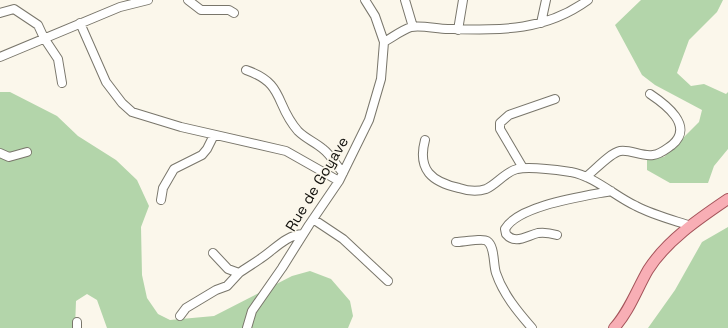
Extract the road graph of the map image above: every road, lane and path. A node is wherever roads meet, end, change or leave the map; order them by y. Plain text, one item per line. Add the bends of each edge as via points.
1 (148, 0) edge
2 (188, 0) edge
3 (365, 0) edge
4 (405, 0) edge
5 (463, 0) edge
6 (546, 0) edge
7 (588, 0) edge
8 (126, 2) edge
9 (0, 13) edge
10 (234, 13) dead end
11 (80, 23) junction
12 (541, 23) junction
13 (413, 27) junction
14 (458, 30) junction
15 (44, 38) junction
16 (384, 42) junction
17 (0, 57) edge
18 (246, 70) dead end
19 (62, 83) dead end
20 (650, 94) dead end
21 (555, 100) dead end
22 (214, 135) junction
23 (425, 140) dead end
24 (27, 152) dead end
25 (0, 153) edge
26 (523, 168) junction
27 (343, 173) junction
28 (586, 178) junction
29 (339, 181) junction
30 (611, 191) junction
31 (728, 199) edge
32 (161, 200) dead end
33 (313, 219) junction
34 (691, 226) junction
35 (303, 234) junction
36 (557, 234) dead end
37 (456, 242) dead end
38 (213, 253) dead end
39 (239, 273) junction
40 (388, 281) dead end
41 (180, 316) dead end
42 (247, 328) edge
43 (532, 328) edge
44 (614, 328) edge

1 - 8 street
2 - 10 street via 201,10 229,10
3 - 16 street, Rue de Goyave via 375,16
4 - 13 street
5 - 14 street
6 - 12 street
7 - 12 street via 571,12
8 - 11 street
9 - 15 street via 16,10 36,22
11 - 15 street
11 - 22 street via 106,82 127,109 168,124
12 - 14 street via 522,27
13 - 14 street
13 - 16 street
15 - 17 street
15 - 19 street via 58,59
16 - 27 street, Rue de Goyave via 381,79 369,120
18 - 27 street via 260,75 271,84 298,130 308,140 324,149
20 - 28 street via 670,109 680,123 681,130 674,143 658,154 621,151 615,153
21 - 26 street via 509,115 500,123 500,129
22 - 29 street via 286,151
22 - 32 street via 202,155 174,170 163,188
23 - 26 street via 422,151 425,167 430,176 446,185 479,191 514,170
24 - 25 street via 9,157
26 - 28 street via 572,172
27 - 29 street, Rue de Goyave
28 - 30 street
29 - 33 street, Rue de Goyave
30 - 34 street via 639,208
30 - 36 street via 557,201 514,220 505,229 512,240 538,233
31 - 34 main road
33 - 35 street, Rue de Goyave
33 - 40 street via 343,239
34 - 44 main road via 649,268
35 - 39 street via 295,234 286,239
35 - 42 street, Rue de Goyave via 252,311
37 - 43 street via 487,241 491,246 496,273 507,296
38 - 39 street via 228,269
39 - 41 street via 227,286 186,308

